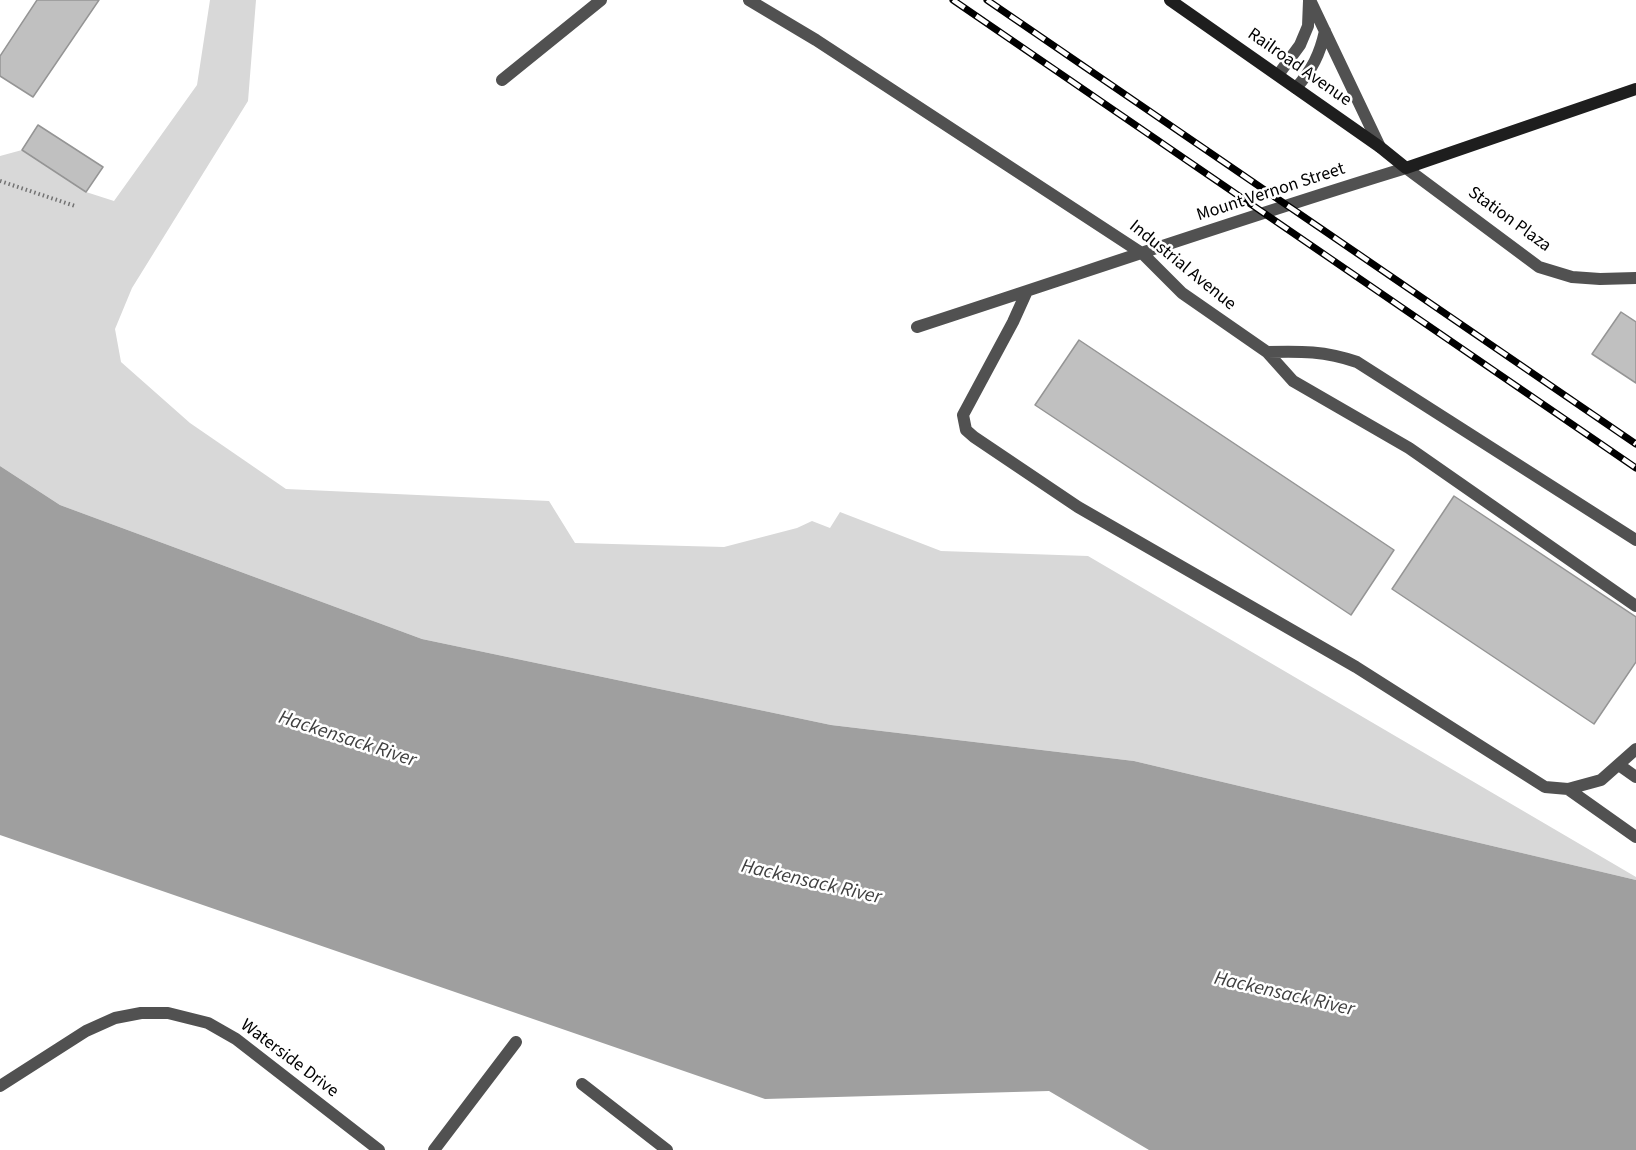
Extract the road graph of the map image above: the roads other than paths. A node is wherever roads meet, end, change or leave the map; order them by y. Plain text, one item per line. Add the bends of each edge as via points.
1 (601, 0) edge
2 (749, 0) edge
3 (1170, 0) edge
4 (1310, 0) edge
5 (1325, 31) junction
6 (1278, 75) junction
7 (502, 80) dead end
8 (1296, 88) junction
9 (1636, 89) edge
10 (1380, 147) junction
11 (1406, 168) junction
12 (1143, 254) junction
13 (1636, 278) edge
14 (1027, 291) junction
15 (917, 327) dead end
16 (1267, 352) junction
17 (1636, 540) edge
18 (1636, 606) edge
19 (1636, 749) edge
20 (1619, 765) junction
21 (1636, 777) edge
22 (1568, 789) junction
23 (1636, 837) edge
24 (516, 1042) dead end
25 (582, 1084) dead end
26 (0, 1086) edge
27 (379, 1150) edge
28 (434, 1150) edge
29 (667, 1150) edge

1 - 7 street
2 - 12 street, Industrial Avenue
3 - 6 main road, Railroad Avenue
4 - 5 street
4 - 6 street via 1308,26 1300,45
5 - 8 street via 1311,71
5 - 10 street
6 - 8 main road, Railroad Avenue
8 - 10 main road, Railroad Avenue
9 - 11 main road, Mount Vernon Street
10 - 11 main road, Railroad Avenue
11 - 12 street, Mount Vernon Street
11 - 13 street, Station Plaza via 1539,267 1572,277
12 - 14 street, Mount Vernon Street
12 - 16 street, Industrial Avenue via 1182,293
14 - 15 street, Mount Vernon Street
14 - 22 street via 963,415 966,430 1078,507 1356,667 1545,787
16 - 17 street via 1334,354 1357,362
16 - 18 street, Industrial Avenue via 1293,381 1409,448
19 - 20 street
20 - 21 street
20 - 22 street via 1601,780
22 - 23 street
24 - 28 street
25 - 29 street
26 - 27 street, Waterside Drive via 86,1031 115,1018 168,1013 208,1023 236,1038

